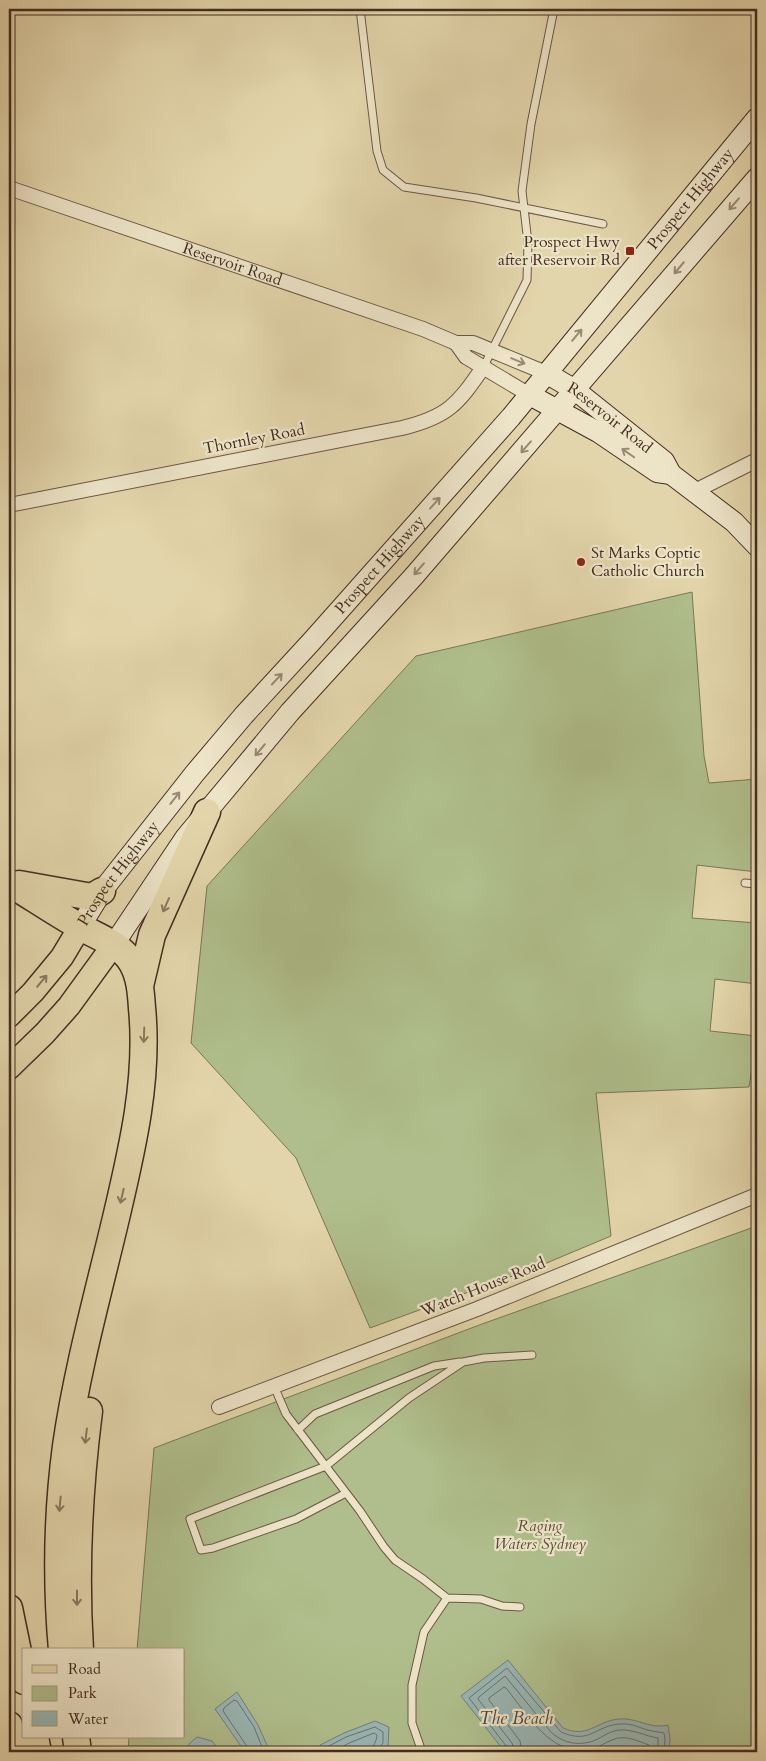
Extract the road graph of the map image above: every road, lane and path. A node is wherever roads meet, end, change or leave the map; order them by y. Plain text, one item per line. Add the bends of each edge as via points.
1 (360, 9) edge
2 (554, 9) edge
3 (757, 118) edge
4 (757, 178) edge
5 (9, 188) edge
6 (524, 208) junction
7 (603, 224) dead end
8 (456, 343) junction
9 (492, 350) junction
10 (484, 366) junction
11 (546, 373) junction
12 (575, 390) junction
13 (528, 394) junction
14 (558, 410) junction
15 (757, 460) edge
16 (671, 474) junction
17 (695, 491) junction
18 (9, 505) edge
19 (757, 546) edge
20 (207, 812) junction
21 (9, 882) edge
22 (745, 883) dead end
23 (757, 884) edge
24 (102, 892) junction
25 (80, 927) junction
26 (114, 944) junction
27 (140, 987) junction
28 (9, 1016) edge
29 (9, 1068) edge
30 (757, 1195) edge
31 (88, 1335) junction
32 (532, 1355) dead end
33 (463, 1362) junction
34 (274, 1386) junction
35 (219, 1407) dead end
36 (298, 1430) junction
37 (326, 1466) junction
38 (346, 1493) junction
39 (447, 1598) junction
40 (520, 1607) dead end
41 (9, 1608) edge
42 (62, 1648) edge
43 (80, 1648) edge
44 (22, 1671) edge
45 (9, 1725) edge
46 (35, 1738) edge
47 (76, 1738) edge
48 (83, 1738) edge
49 (14, 1752) edge
50 (38, 1752) edge
51 (78, 1752) edge
52 (83, 1752) edge
53 (422, 1752) edge

1 - 6 lane via 377,151 383,170 404,187
2 - 6 lane via 531,124 522,191
11 -> 3 main road, Prospect Highway
4 -> 12 main road, Prospect Highway
5 - 8 street, Reservoir Road via 424,329
6 - 7 lane
6 - 9 lane via 528,243 527,280
8 - 9 street, Reservoir Road via 473,342
8 - 10 street, Reservoir Road via 466,357
9 - 10 lane
9 -> 11 street, Reservoir Road
10 - 13 street, Reservoir Road
10 - 18 street, Thornley Road via 453,405 428,421
11 - 12 main road, Reservoir Road
11 - 13 main road, Prospect Highway
12 - 14 main road, Prospect Highway
12 - 16 main road, Reservoir Road via 664,462
13 - 14 main road, Reservoir Road
24 -> 13 main road, Prospect Highway via 244,715 374,572
16 -> 14 main road, Reservoir Road via 657,472 598,432
14 -> 20 main road, Prospect Highway via 290,712
15 - 17 street
16 - 17 main road, Reservoir Road
17 - 19 main road, Reservoir Road via 734,522
20 - 26 main road, Prospect Highway
20 -> 27 highway via 152,935
21 - 24 highway via 92,896
21 - 25 highway
22 - 23 lane
24 - 25 main road, Prospect Highway
25 - 26 highway
28 -> 25 main road, Prospect Highway via 62,957
26 - 27 highway via 132,962
26 - 29 main road, Prospect Highway via 63,1013
27 -> 31 highway via 144,1028 134,1137
30 - 34 street, Watch House Road via 477,1309
31 -> 42 highway via 74,1400 62,1484 58,1578
31 -> 43 highway via 90,1402 78,1561
32 - 33 lane
33 - 36 lane via 434,1366 314,1414
33 - 37 lane via 409,1398
34 - 35 street, Watch House Road
34 - 36 lane via 286,1414
36 - 37 lane
37 - 38 lane
37 - 38 lane via 190,1519 201,1550 296,1519
38 - 39 lane via 395,1560
39 - 40 lane via 481,1599 502,1606
39 - 53 lane via 424,1632 412,1685 412,1723
41 - 44 highway
45 - 49 highway
46 - 50 highway
47 - 51 highway
48 - 52 highway

